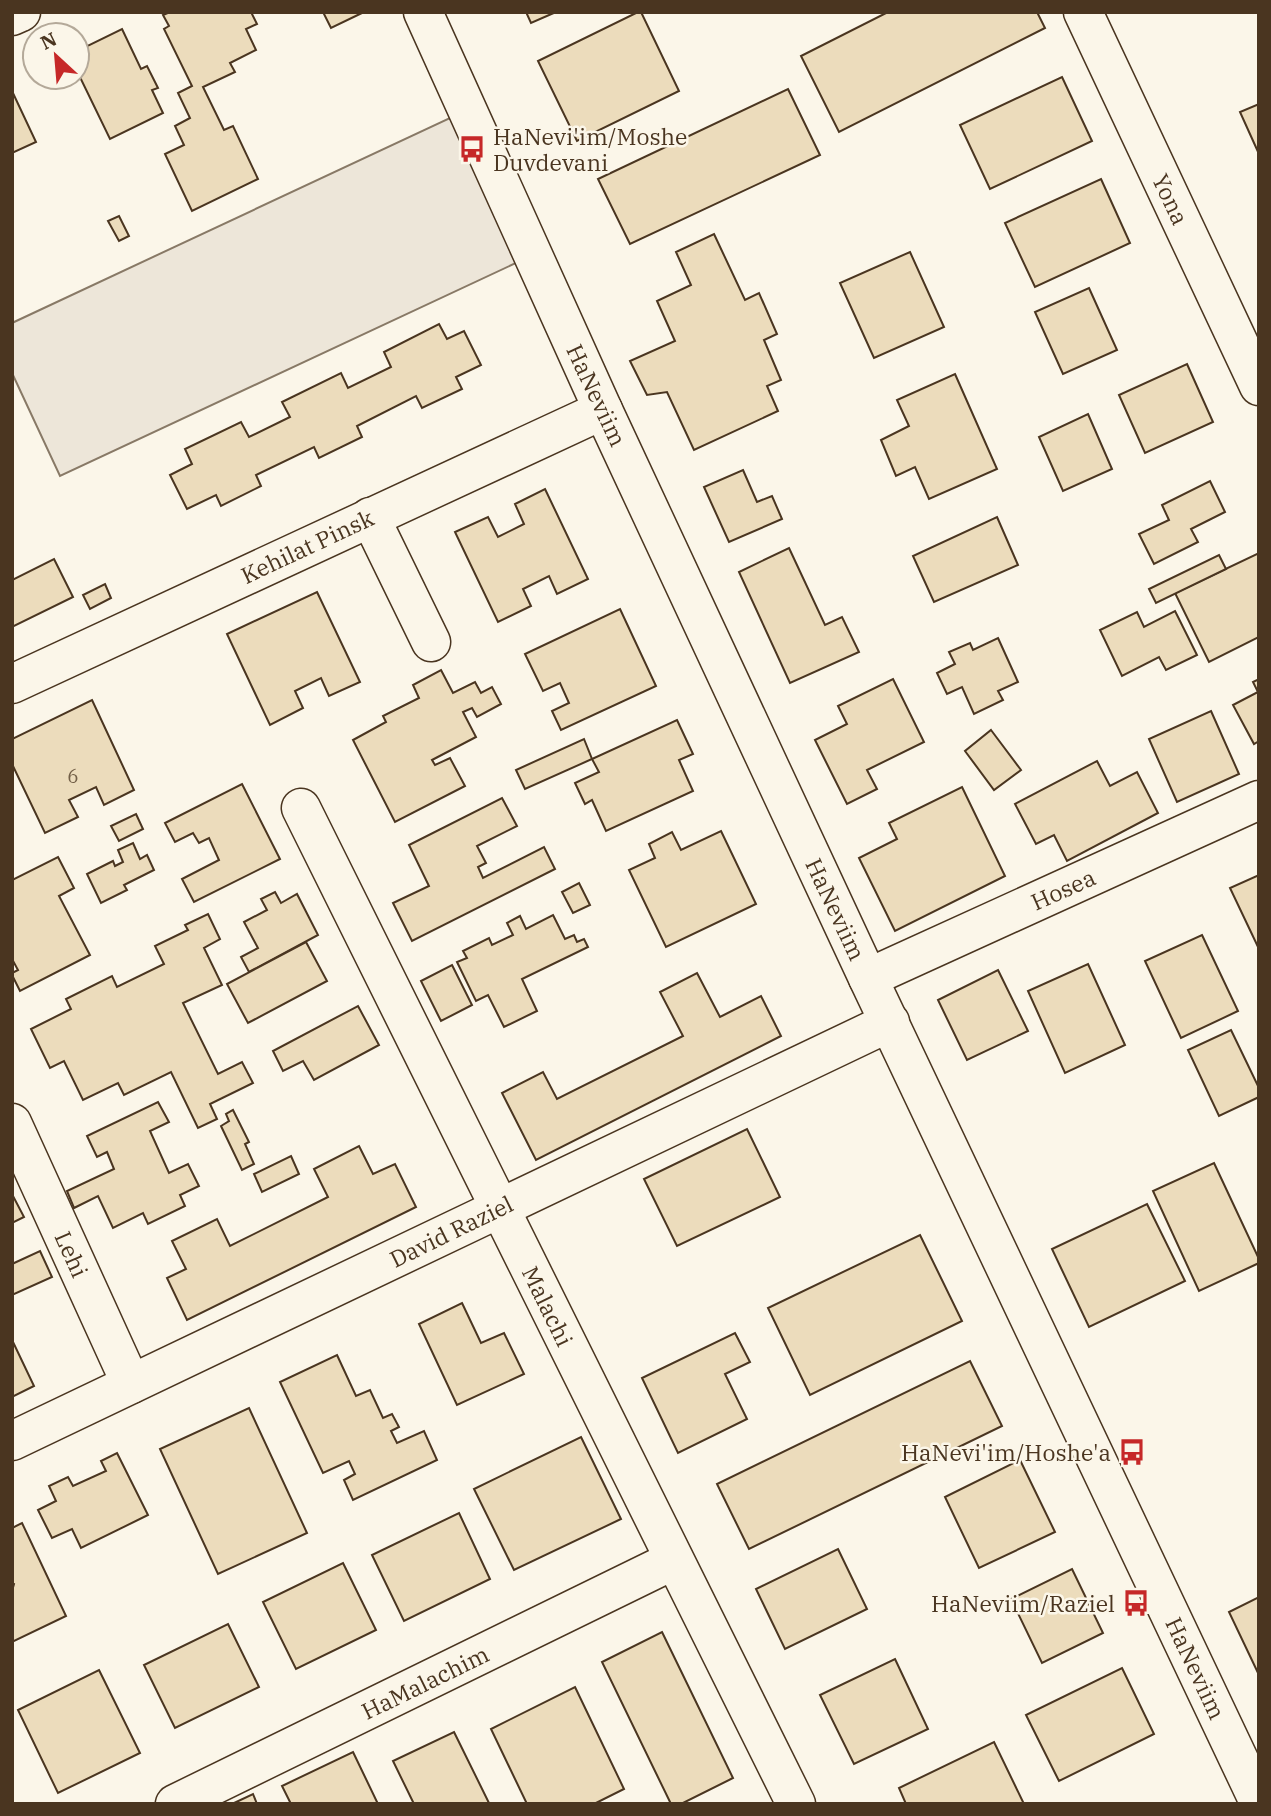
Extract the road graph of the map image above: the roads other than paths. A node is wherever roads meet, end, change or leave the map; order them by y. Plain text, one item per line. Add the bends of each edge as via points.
1 (21, 12) edge
2 (423, 12) edge
3 (1083, 12) edge
4 (12, 16) edge
5 (1259, 386) edge
6 (603, 410) junction
7 (370, 517) junction
8 (430, 642) dead end
9 (12, 684) edge
10 (1259, 800) edge
11 (301, 808) dead end
12 (868, 978) junction
13 (890, 1021) junction
14 (12, 1123) edge
15 (500, 1208) junction
16 (131, 1384) junction
17 (12, 1441) edge
18 (674, 1560) junction
19 (1252, 1801) edge
20 (175, 1804) edge
21 (796, 1804) edge

1 - 4 street
2 - 6 street, HaNeviim
3 - 5 street, Yona
6 - 7 street, Kehilat Pinsk
6 - 12 street, HaNeviim
7 - 8 street
7 - 9 street, Kehilat Pinsk
10 - 12 street, Hosea
11 - 15 street, Malachi
12 - 13 street, HaNeviim
13 - 15 street, David Raziel
13 - 19 street, HaNeviim
14 - 16 street, Lehi
15 - 16 street, David Raziel
15 - 18 street, Malachi
16 - 17 street, David Raziel
18 - 20 street, HaMalachim
18 - 21 street, Malachi

